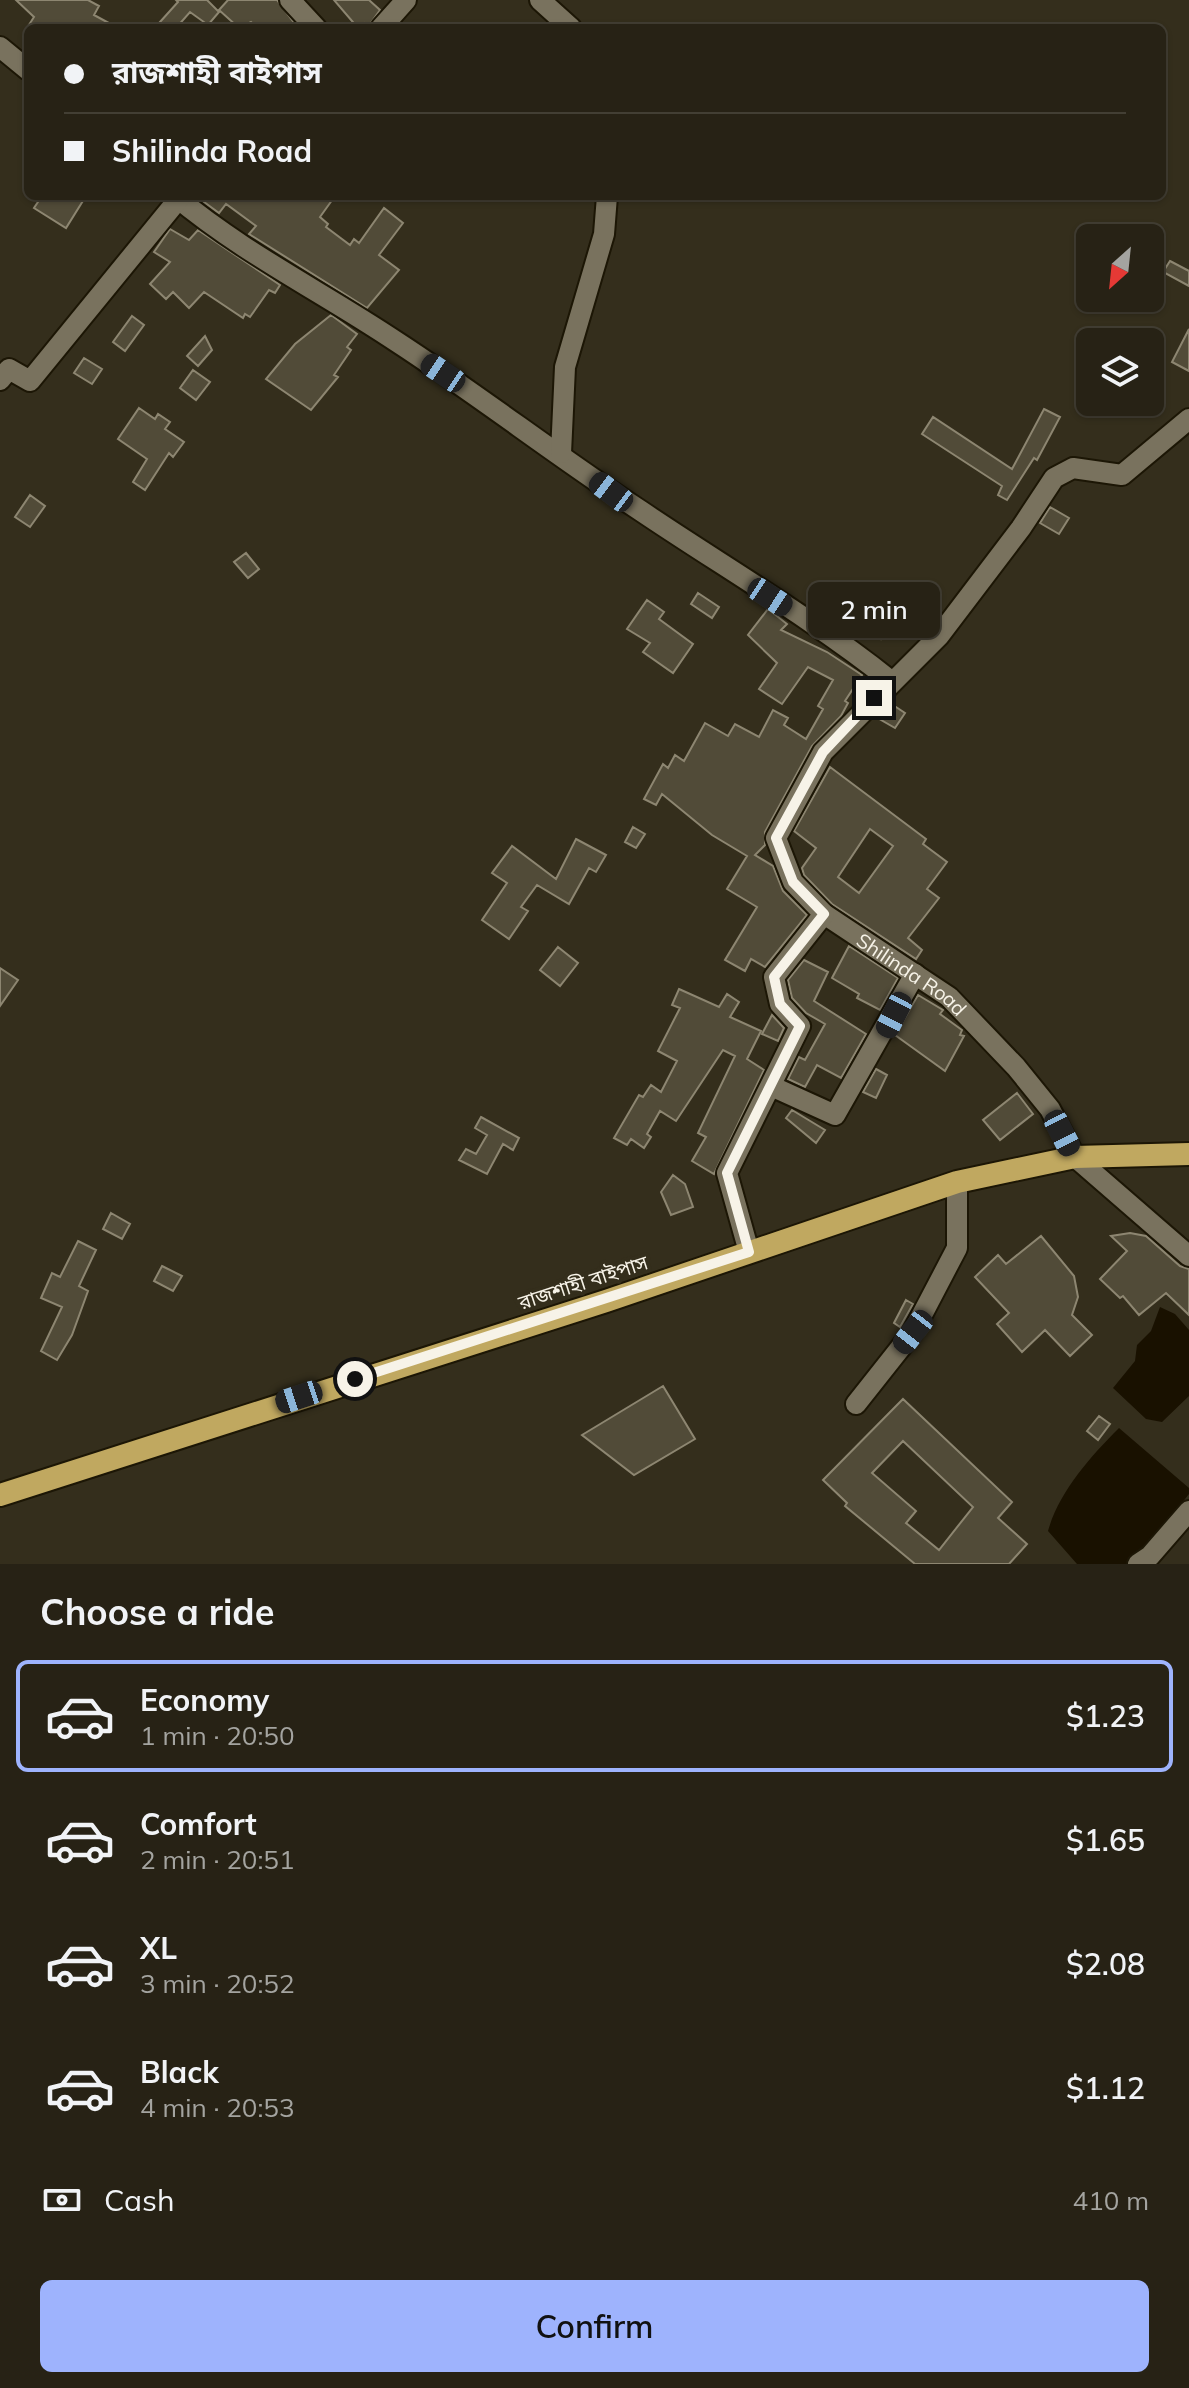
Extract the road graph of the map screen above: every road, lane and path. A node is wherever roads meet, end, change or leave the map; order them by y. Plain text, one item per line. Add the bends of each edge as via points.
1 (290, 0) edge
2 (406, 0) edge
3 (540, 0) edge
4 (312, 24) edge
5 (385, 24) edge
6 (567, 24) edge
7 (0, 47) edge
8 (24, 67) edge
9 (176, 200) edge
10 (182, 200) edge
11 (607, 200) edge
12 (0, 380) edge
13 (1189, 419) edge
14 (561, 453) junction
15 (891, 681) junction
16 (824, 914) junction
17 (915, 974) junction
18 (771, 1086) junction
19 (1189, 1154) edge
20 (1075, 1157) junction
21 (957, 1182) junction
22 (749, 1252) junction
23 (1189, 1256) edge
24 (856, 1404) dead end
25 (0, 1495) edge
26 (1189, 1511) edge
27 (1138, 1564) edge

1 - 4 street
2 - 5 street
3 - 6 street
7 - 8 street
9 - 12 street via 30,381 9,369
10 - 14 street
11 - 14 street via 604,234 565,367
13 - 15 street, Shilinda Road via 1122,475 1073,468 1054,478 939,636
14 - 15 street via 623,500 846,645
15 - 16 street, Shilinda Road via 823,752 776,838 793,882
16 - 17 street, Shilinda Road
16 - 18 street via 774,977 780,1004 800,1026
17 - 18 street via 835,1115
17 - 20 street, Shilinda Road via 949,997 1016,1067 1050,1109
18 - 22 street via 727,1173
19 - 20 highway, রাজশাহী বাইপাস
20 - 21 highway, রাজশাহী বাইপাস
20 - 23 street
21 - 22 highway, রাজশাহী বাইপাস
21 - 24 street via 957,1248 913,1332
22 - 25 highway, রাজশাহী বাইপাস
26 - 27 street

